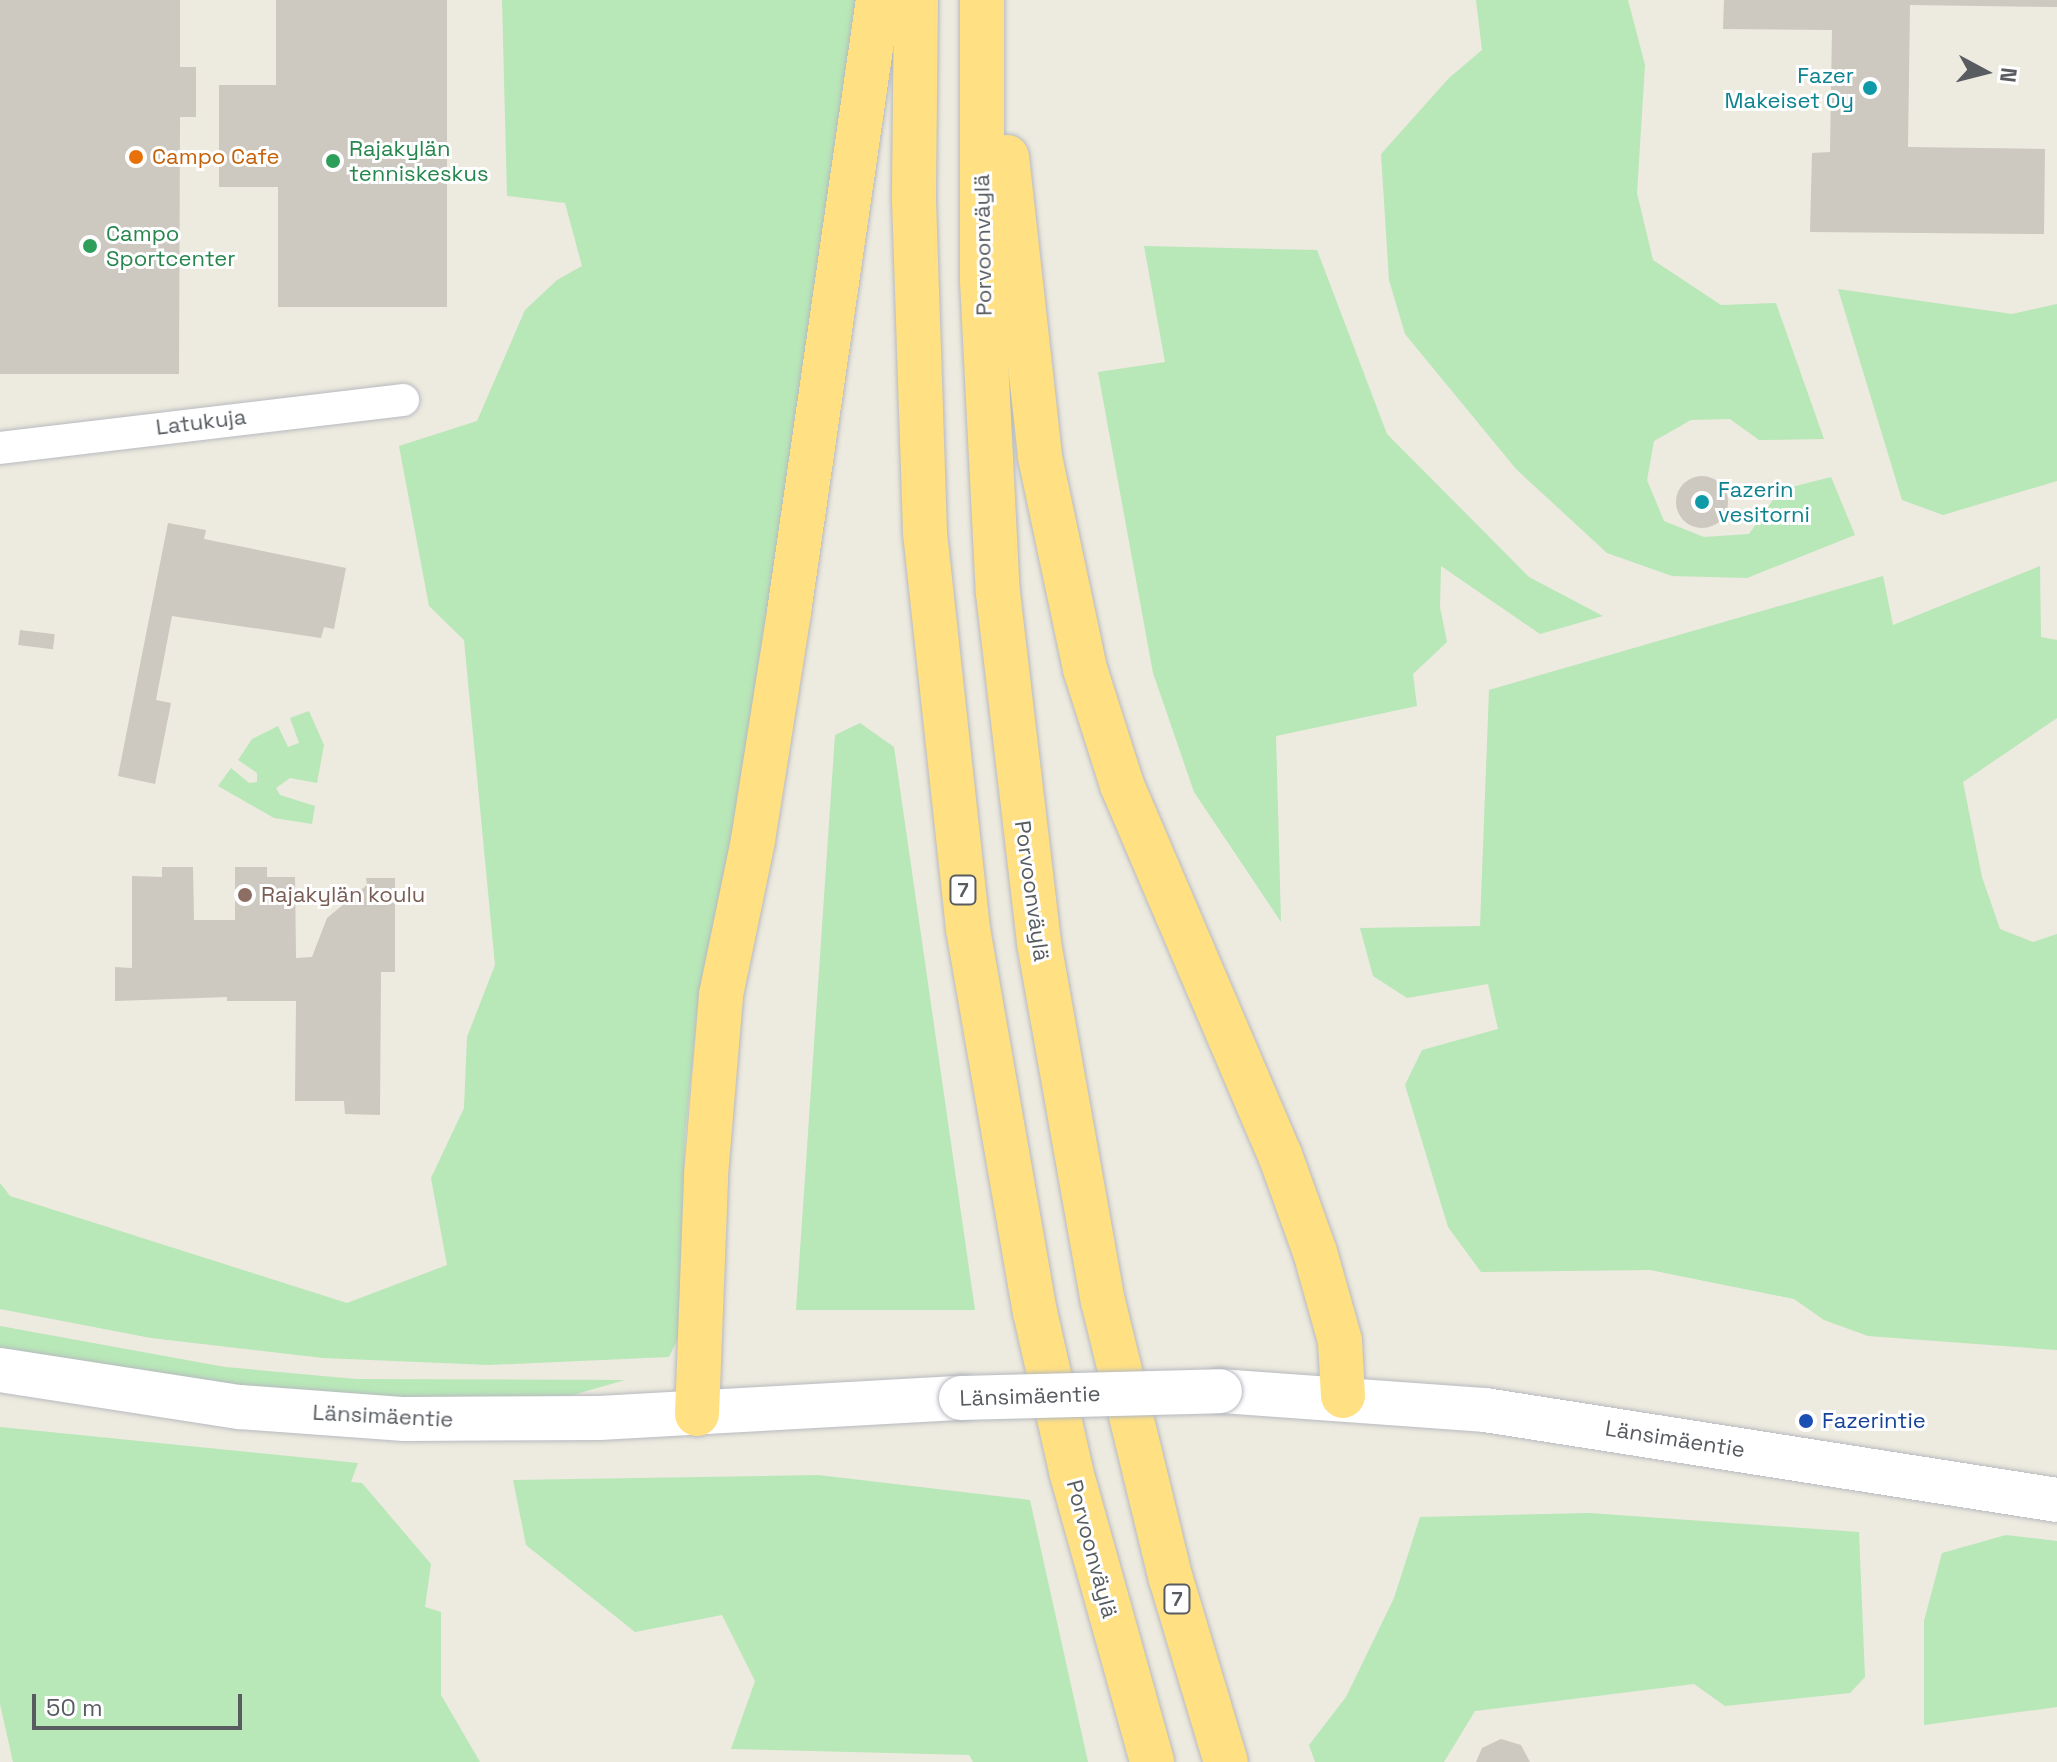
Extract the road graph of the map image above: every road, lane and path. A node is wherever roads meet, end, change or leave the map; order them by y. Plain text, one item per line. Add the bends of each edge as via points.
1 (878, 0) edge
2 (916, 0) edge
3 (982, 0) edge
4 (991, 0) edge
5 (403, 400) dead end
6 (0, 448) edge
7 (0, 1370) edge
8 (1343, 1396) junction
9 (697, 1414) junction
10 (2057, 1500) edge
11 (1152, 1762) edge
12 (1226, 1762) edge

1 - 9 highway via 784,642 721,995 706,1175
2 - 11 highway, Porvoonväylä / 7 via 914,215 925,533 968,929 1042,1341 1071,1471
3 - 12 highway, Porvoonväylä / 7 via 982,281 995,533 1016,768 1039,943 1070,1132 1117,1360 1171,1579
4 - 8 highway via 1040,457 1085,669 1122,785 1280,1155 1315,1252 1340,1341
5 - 6 street, Latukuja
7 - 9 main road, Länsimäentie via 240,1407 350,1416 481,1420
8 - 9 main road, Länsimäentie, bridge via 1220,1391 961,1398
8 - 10 main road, Länsimäentie via 1672,1437

